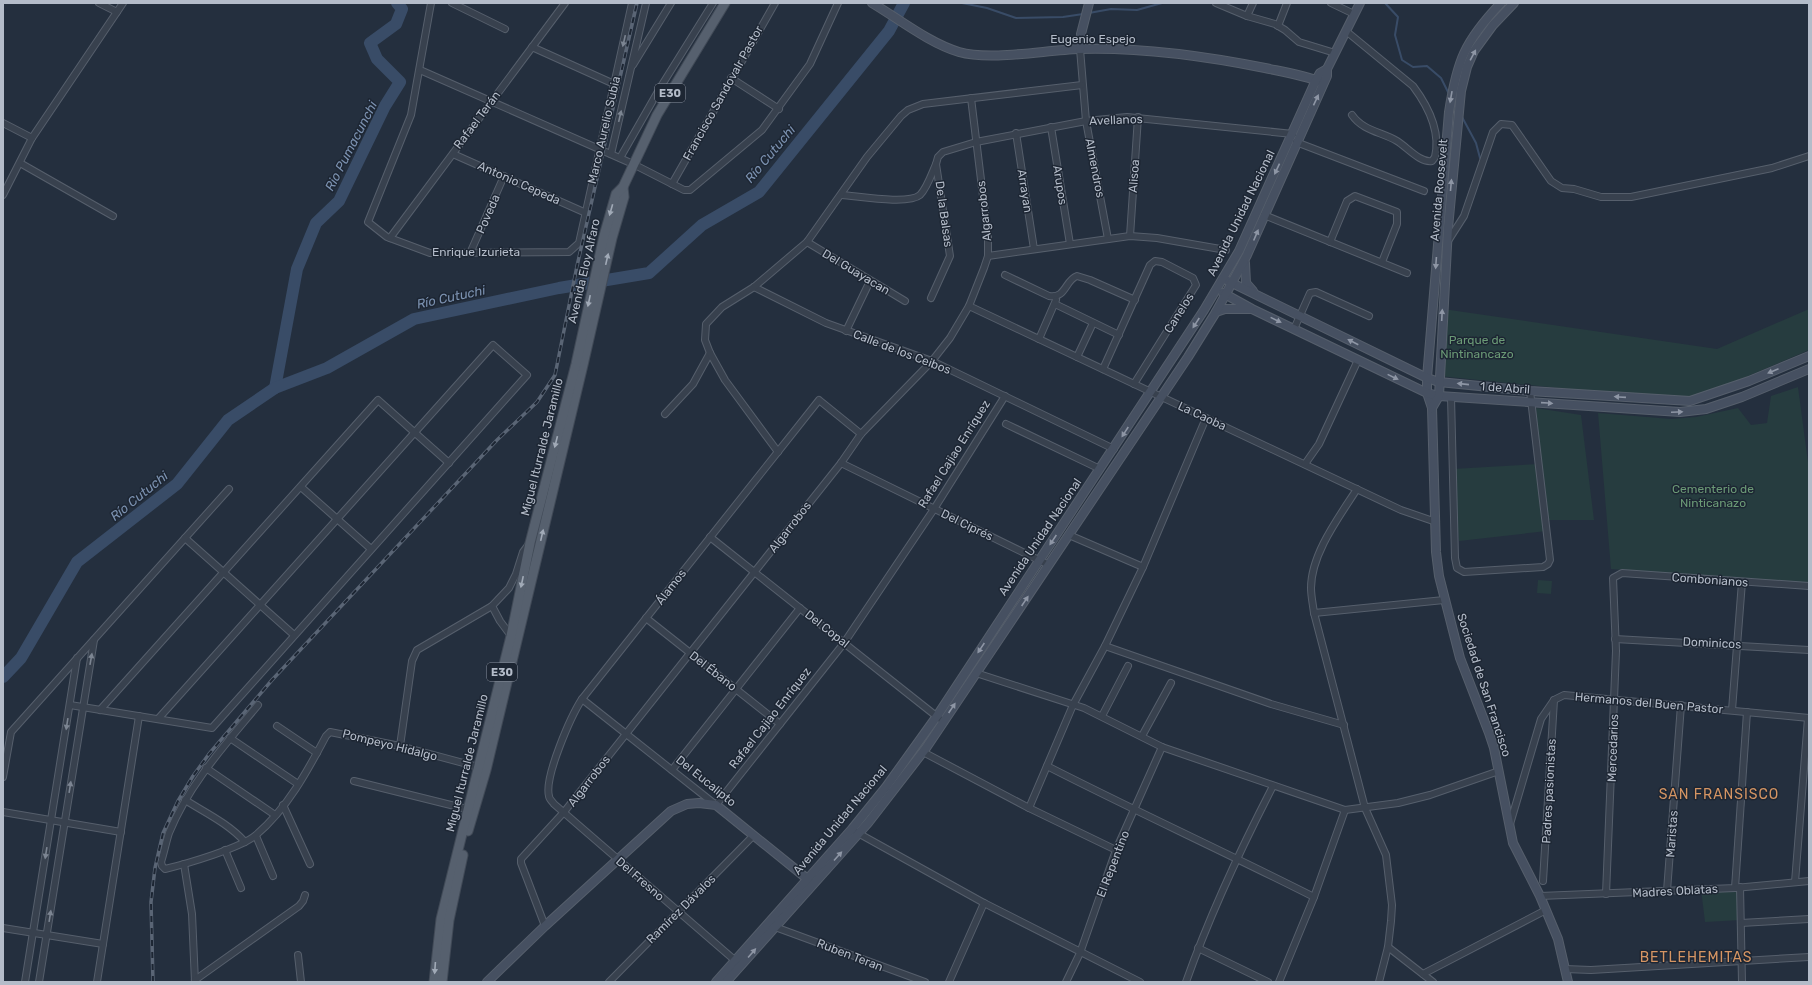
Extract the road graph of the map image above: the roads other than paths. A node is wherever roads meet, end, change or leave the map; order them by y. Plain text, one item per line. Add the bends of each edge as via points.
1 (99, 3) edge
2 (123, 3) edge
3 (431, 3) edge
4 (452, 3) edge
5 (565, 3) edge
6 (632, 3) edge
7 (646, 3) edge
8 (671, 3) edge
9 (713, 3) edge
10 (725, 3) edge
11 (774, 3) edge
12 (838, 3) edge
13 (872, 3) edge
14 (1089, 3) edge
15 (1218, 3) edge
16 (1253, 3) edge
17 (1287, 3) edge
18 (1331, 3) edge
19 (1501, 3) edge
20 (1514, 3) edge
21 (1357, 8) edge
22 (117, 12) junction
23 (1247, 16) junction
24 (1278, 26) junction
25 (505, 29) dead end
26 (1346, 31) junction
27 (532, 47) junction
28 (1080, 49) junction
29 (1335, 53) junction
30 (631, 69) junction
31 (420, 70) junction
32 (731, 78) junction
33 (1320, 82) junction
34 (614, 84) junction
35 (1082, 84) junction
36 (971, 98) junction
37 (491, 102) junction
38 (779, 109) junction
39 (1352, 115) dead end
40 (1138, 117) junction
41 (1086, 121) junction
42 (3, 123) edge
43 (1051, 127) junction
44 (1016, 133) junction
45 (1293, 134) junction
46 (32, 138) junction
47 (976, 142) junction
48 (1296, 142) junction
49 (599, 149) junction
50 (942, 152) joint
51 (453, 154) junction
52 (611, 154) junction
53 (1809, 156) edge
54 (620, 158) junction
55 (20, 163) junction
56 (633, 164) junction
57 (936, 164) junction
58 (504, 176) junction
59 (672, 184) junction
60 (1424, 191) dead end
61 (3, 195) edge
62 (842, 195) junction
63 (586, 212) junction
64 (1264, 215) junction
65 (113, 216) dead end
66 (1439, 228) junction
67 (1448, 228) junction
68 (1130, 236) junction
69 (390, 238) junction
70 (1108, 239) junction
71 (807, 242) junction
72 (1330, 242) junction
73 (1447, 243) junction
74 (1070, 244) junction
75 (1034, 249) junction
76 (1226, 250) dead end
77 (471, 251) junction
78 (568, 252) joint
79 (988, 256) junction
80 (1245, 259) junction
81 (1382, 262) junction
82 (1407, 273) dead end
83 (1005, 275) dead end
84 (1223, 278) junction
85 (870, 281) junction
86 (1233, 283) junction
87 (754, 287) junction
88 (1217, 290) junction
89 (1226, 294) junction
90 (1258, 295) junction
91 (1057, 296) junction
92 (931, 298) dead end
93 (1135, 300) junction
94 (905, 301) dead end
95 (1055, 304) junction
96 (969, 306) junction
97 (1252, 309) junction
98 (1216, 312) junction
99 (1301, 316) junction
100 (1369, 316) dead end
101 (1093, 323) junction
102 (1294, 329) junction
103 (846, 331) junction
104 (1119, 335) junction
105 (1039, 339) junction
106 (710, 353) junction
107 (1809, 356) edge
108 (1077, 357) junction
109 (1358, 360) junction
110 (932, 361) junction
111 (579, 364) junction
112 (1102, 369) junction
113 (1809, 369) edge
114 (1427, 378) junction
115 (1438, 382) junction
116 (1134, 384) junction
117 (1530, 391) junction
118 (1150, 392) junction
119 (1427, 393) junction
120 (1005, 396) junction
121 (1439, 396) junction
122 (1161, 397) junction
123 (1451, 397) junction
124 (1532, 402) junction
125 (1432, 408) junction
126 (665, 414) dead end
127 (1206, 418) junction
128 (1006, 424) dead end
129 (415, 433) junction
130 (861, 434) junction
131 (1114, 449) junction
132 (778, 452) junction
133 (448, 463) junction
134 (841, 463) junction
135 (1305, 464) junction
136 (1100, 469) junction
137 (301, 487) junction
138 (229, 489) dead end
139 (1357, 489) junction
140 (934, 509) junction
141 (337, 519) junction
142 (1436, 522) junction
143 (1069, 535) junction
144 (185, 538) junction
145 (710, 538) junction
146 (530, 543) junction
147 (371, 549) junction
148 (1040, 560) junction
149 (1049, 565) junction
150 (1143, 567) junction
151 (224, 572) junction
152 (754, 572) junction
153 (1613, 578) joint
154 (1742, 582) junction
155 (1809, 586) edge
156 (1444, 600) junction
157 (260, 605) junction
158 (492, 606) junction
159 (800, 608) junction
160 (1314, 613) junction
161 (646, 618) junction
162 (294, 635) junction
163 (511, 636) junction
164 (94, 639) junction
165 (1615, 639) junction
166 (844, 643) junction
167 (1736, 644) junction
168 (1105, 646) junction
169 (1809, 650) edge
170 (690, 653) junction
171 (77, 658) junction
172 (1128, 666) dead end
173 (976, 673) junction
174 (1171, 683) dead end
175 (736, 689) junction
176 (582, 699) junction
177 (1554, 700) junction
178 (1615, 700) junction
179 (70, 705) junction
180 (258, 705) dead end
181 (1074, 705) junction
182 (1681, 705) junction
183 (83, 707) junction
184 (100, 710) junction
185 (1732, 710) junction
186 (1748, 712) junction
187 (140, 716) junction
188 (1102, 716) junction
189 (1808, 718) edge
190 (158, 719) junction
191 (940, 719) junction
192 (780, 724) junction
193 (1344, 725) junction
194 (277, 726) dead end
195 (626, 734) junction
196 (1142, 736) junction
197 (230, 738) junction
198 (400, 746) junction
199 (1162, 747) junction
200 (923, 752) junction
201 (316, 753) junction
202 (1047, 766) junction
203 (206, 768) junction
204 (483, 769) junction
205 (672, 770) junction
206 (1499, 771) junction
207 (3, 777) edge
208 (354, 781) dead end
209 (298, 784) junction
210 (548, 786) joint
211 (1273, 786) junction
212 (185, 800) junction
213 (283, 805) junction
214 (716, 805) junction
215 (1029, 808) junction
216 (1365, 808) junction
217 (471, 810) junction
218 (1345, 810) junction
219 (1135, 811) junction
220 (3, 812) edge
221 (564, 812) junction
222 (275, 815) junction
223 (51, 820) junction
224 (64, 822) junction
225 (1509, 827) junction
226 (855, 831) junction
227 (121, 832) junction
228 (256, 836) junction
229 (753, 836) junction
230 (245, 842) junction
231 (224, 850) junction
232 (1116, 850) junction
233 (1236, 858) junction
234 (617, 859) junction
235 (184, 864) junction
236 (310, 864) dead end
237 (273, 876) dead end
238 (807, 878) junction
239 (1809, 881) edge
240 (1543, 882) dead end
241 (1795, 882) junction
242 (813, 884) junction
243 (1738, 887) junction
244 (242, 888) dead end
245 (1667, 890) junction
246 (1606, 894) junction
247 (305, 895) dead end
248 (1540, 896) junction
249 (1314, 897) junction
250 (984, 904) junction
251 (1546, 910) junction
252 (677, 912) junction
253 (1809, 919) edge
254 (1741, 923) junction
255 (545, 926) junction
256 (775, 927) junction
257 (3, 928) edge
258 (33, 933) junction
259 (46, 935) junction
260 (103, 944) junction
261 (1388, 947) junction
262 (1198, 948) junction
263 (1080, 953) junction
264 (298, 955) dead end
265 (1809, 957) edge
266 (1742, 961) junction
267 (738, 963) junction
268 (1565, 969) junction
269 (1423, 974) junction
270 (195, 981) edge
271 (25, 982) edge
272 (39, 982) edge
273 (97, 982) edge
274 (301, 982) edge
275 (434, 982) edge
276 (442, 982) edge
277 (487, 982) edge
278 (608, 982) edge
279 (716, 982) edge
280 (726, 982) edge
281 (924, 982) edge
282 (949, 982) edge
283 (1066, 982) edge
284 (1140, 982) edge
285 (1186, 982) edge
286 (1268, 982) edge
287 (1279, 982) edge
288 (1379, 982) edge
289 (1433, 982) edge
290 (1568, 982) edge
291 (1742, 982) edge

1 - 22 street
2 - 22 street
3 - 31 street
4 - 25 street
5 - 27 street, Rafael Terán
6 -> 34 street, Marco Aurelio Subia
7 - 30 street, Marco Aurelio Subia
8 - 30 street
9 - 54 street
10 - 56 main road, Avenida Eloy Alfaro / E30 via 657,115
11 - 32 street, Francisco Sandovalr Pastor
12 - 38 street via 810,64
13 - 28 street, Eugenio Espejo via 937,43 959,52 981,55
14 - 28 street
15 - 23 street
16 - 23 street
17 - 24 street
18 - 21 street
19 -> 66 street, Avenida Roosevelt via 1470,40 1460,60 1454,81
67 -> 20 street, Avenida Roosevelt via 1457,120 1467,67 1474,51 1493,25
21 - 26 street, Avenida Unidad Nacional
22 - 46 street
23 - 24 street
24 - 29 street via 1299,42
26 - 29 street, Avenida Unidad Nacional
26 - 39 street via 1413,86 1420,95 1433,122 1435,157 1432,161 1425,161 1394,139 1357,122
27 - 34 street
27 - 37 street, Rafael Terán
28 - 33 street, Eugenio Espejo via 1138,50 1217,58
28 - 35 street, Almendros
29 - 33 street, Avenida Unidad Nacional via 1327,69 1320,73
52 -> 30 street, Marco Aurelio Subia
31 - 37 street
31 - 69 street, Enrique Izurieta via 411,115 368,222
32 - 38 street
32 - 59 street, Francisco Sandovalr Pastor
33 - 45 street, Avenida Unidad Nacional
48 -> 33 street, Avenida Unidad Nacional
34 - 49 street, Marco Aurelio Subia
35 - 36 street
35 - 41 street, Almendros
36 - 47 street, Algarrobos
36 - 62 street via 923,104 908,110 867,157
37 - 49 street
37 - 51 street, Rafael Terán
38 - 59 street via 762,130 690,190
40 - 41 street, Avellanos
40 - 45 street, Avellanos
40 - 68 street, Alisoa
41 - 43 street, Avellanos
41 - 70 street, Almendros
42 - 46 street
43 - 44 street, Avellanos
43 - 74 street, Arupos
44 - 47 street, Avellanos
44 - 75 street, Arrayan
45 -> 84 street, Avenida Unidad Nacional via 1239,250
46 - 55 street
47 - 50 street, Avellanos
47 - 79 street, Algarrobos
48 - 60 street
48 - 64 street, Avenida Unidad Nacional
49 - 52 street
49 - 63 street, Marco Aurelio Subia
50 - 57 street, De la Balsas
51 - 58 street, Antonio Cepeda
51 - 69 street, Rafael Terán
52 - 54 street
53 - 73 street via 1772,168 1631,197 1601,197 1562,188 1551,181 1512,125 1501,124 1492,132 1464,216
54 - 56 street
55 - 61 street
55 - 65 street
56 - 59 street
56 - 111 main road, Avenida Eloy Alfaro / E30 via 623,186 616,194
57 - 62 street via 920,195 913,198
57 - 92 street, De la Balsas via 950,256
58 - 63 street, Antonio Cepeda
58 - 77 street, Poveda
62 - 71 street
63 - 78 street, Marco Aurelio Subia via 579,243
64 - 72 street
80 -> 64 street, Avenida Unidad Nacional
66 - 67 street
66 -> 114 street, Avenida Roosevelt
67 - 73 street, Avenida Roosevelt
68 - 70 street
68 - 76 street
69 - 77 street, Enrique Izurieta via 430,253
70 - 74 street
71 - 85 street, Del Guayacan
71 - 87 street
72 - 81 street
72 - 81 street via 1346,201 1355,196 1397,212 1398,224
115 -> 73 street, Avenida Roosevelt
74 - 75 street
75 - 79 street
77 - 78 street, Enrique Izurieta
79 - 96 street, Algarrobos
80 - 86 street, Avenida Unidad Nacional
80 - 90 street via 1246,283
81 - 82 street
83 - 91 street via 1049,296
84 - 86 street, 1 de Abril
84 - 88 street, Avenida Unidad Nacional
85 - 94 street, Del Guayacan
85 - 103 street
86 - 89 street, Avenida Unidad Nacional
86 - 90 street, 1 de Abril
87 - 103 street, Calle de los Ceibos
87 - 106 street via 722,307 706,324 705,340
88 - 89 street, 1 de Abril
88 -> 118 street, Avenida Unidad Nacional
89 - 97 street, 1 de Abril
89 - 98 street, Avenida Unidad Nacional
90 - 99 street, 1 de Abril
91 - 93 street via 1078,276
91 - 95 street
93 - 104 street, Canelos
93 - 116 street, Canelos via 1150,265 1155,261 1162,262 1196,281 1195,287
95 - 101 street
95 - 105 street
96 - 105 street, La Caoba
96 - 110 street, Algarrobos via 950,338
97 - 98 street via 1225,309
97 -> 102 street, 1 de Abril
98 - 122 street, Avenida Unidad Nacional
99 - 100 street via 1310,293 1316,292
99 - 102 street
114 -> 99 street, 1 de Abril
101 - 104 street
101 - 108 street
102 - 109 street, 1 de Abril
103 - 110 street, Calle de los Ceibos
104 - 112 street, Canelos
105 - 108 street, La Caoba
106 - 126 street via 693,384
106 - 132 street via 725,380
107 -> 117 street, 1 de Abril via 1749,381 1690,401
108 - 112 street, La Caoba
109 -> 119 street, 1 de Abril
109 - 135 street via 1319,444
110 - 120 street, Calle de los Ceibos
110 - 130 street, Algarrobos
111 -> 146 main road, Miguel Iturralde Jaramillo / E30
204 -> 111 main road, Miguel Iturralde Jaramillo / E30
112 - 116 street, La Caoba
124 -> 113 street, 1 de Abril via 1680,412 1706,409
114 - 115 street, 1 de Abril
114 - 119 street, Avenida Roosevelt
117 -> 115 street, 1 de Abril
115 - 121 street, Avenida Roosevelt
116 - 118 street, La Caoba
117 - 124 street
118 - 122 street, La Caoba
118 -> 131 street, Avenida Unidad Nacional
119 - 121 street, 1 de Abril
119 - 125 street, Sociedad de San Francisco
120 - 131 street, Calle de los Ceibos
120 - 140 street, Rafael Cajiao Enríquez
121 - 123 street, 1 de Abril
121 - 125 street
122 - 127 street, La Caoba
122 - 143 street, Avenida Unidad Nacional
123 - 124 street, 1 de Abril
123 - 124 street via 1455,558 1457,568 1464,572 1543,567 1549,562
125 - 142 street, Sociedad de San Francisco
127 - 135 street, La Caoba
127 - 150 street
128 - 136 street
129 - 133 street
129 - 133 street via 493,345 528,375
129 - 137 street via 378,400
129 - 141 street
130 - 132 street, Álamos via 819,400
130 - 134 street, Algarrobos
131 - 136 street, Avenida Unidad Nacional
132 - 145 street, Álamos
133 - 147 street
134 - 140 street, Del Ciprés
134 - 152 street, Algarrobos
135 - 139 street, La Caoba
136 -> 148 street, Avenida Unidad Nacional
137 - 141 street
137 - 151 street
138 - 144 street
139 - 142 street, La Caoba via 1401,510
139 - 160 street via 1325,539 1314,570 1311,588
140 - 148 street, Del Ciprés
140 - 166 street, Rafael Cajiao Enríquez
141 - 147 street
141 - 157 street
142 - 156 street, Sociedad de San Francisco via 1436,552
143 - 149 street, Avenida Unidad Nacional
143 - 150 street
144 - 151 street
144 - 164 street
145 - 152 street, Del Copal
145 - 161 street, Álamos
146 - 158 street via 523,552 509,588
146 -> 163 main road, Miguel Iturralde Jaramillo / E30
147 - 162 street
148 - 149 street, Del Ciprés
148 -> 191 street, Avenida Unidad Nacional
173 -> 149 street, Avenida Unidad Nacional
150 - 168 street
151 - 157 street
151 - 184 street
152 - 159 street, Del Copal
152 - 170 street, Algarrobos
153 - 154 street, Combonianos via 1622,573
153 - 165 street, Mercedarios
154 - 155 street, Combonianos
154 - 167 street
156 - 160 street
156 - 206 street, Sociedad de San Francisco via 1460,658 1490,733
157 - 162 street
157 - 190 street
158 - 163 street
158 - 198 street via 417,650 412,661
159 - 166 street, Del Copal
159 - 175 street
160 - 193 street
161 - 170 street, Del Ébano
161 - 176 street, Álamos
162 - 190 street via 212,728
163 - 204 main road, Miguel Iturralde Jaramillo / E30
164 - 171 street
183 -> 164 street
165 - 167 street, Dominicos
165 - 178 street, Mercedarios
166 - 191 street, Del Copal
166 - 192 street, Rafael Cajiao Enríquez
167 - 169 street, Dominicos
167 - 185 street
168 - 181 street
168 - 193 street via 1271,704
170 - 175 street, Del Ébano
170 - 195 street, Algarrobos
171 - 179 street
171 - 207 street via 11,732
172 - 188 street
173 - 181 street
191 -> 173 street, Avenida Unidad Nacional
174 - 196 street
175 - 192 street, Del Ébano
175 - 205 street
176 - 195 street, Del Eucalipto
176 - 210 street, Álamos via 573,712 563,736
177 - 178 street, Hermanos del Buen Pastor via 1564,695
177 - 225 street via 1540,719
177 - 240 street, Padres pasionistas
178 - 182 street, Hermanos del Buen Pastor
178 - 246 street, Mercedarios
179 - 183 street
179 -> 223 street
180 - 197 street
181 - 188 street
181 - 202 street
182 - 185 street, Hermanos del Buen Pastor
182 - 245 street, Maristas
183 - 184 street
224 -> 183 street
184 - 187 street
185 - 186 street, Hermanos del Buen Pastor
186 - 189 street, Hermanos del Buen Pastor
186 - 243 street
187 - 190 street
187 - 227 street
188 - 196 street
189 - 241 street
191 - 200 street, Avenida Unidad Nacional
191 - 226 street, Avenida Unidad Nacional
192 - 214 street, Rafael Cajiao Enríquez
193 - 216 street
194 - 201 street
195 - 205 street, Del Eucalipto
195 - 221 street, Algarrobos
196 - 199 street
197 - 203 street
197 - 209 street
198 - 201 street, Pompeyo Hidalgo via 330,732
198 - 204 street, Pompeyo Hidalgo
199 - 211 street
199 - 219 street, El Repentino
200 - 215 street
200 - 226 street, Avenida Unidad Nacional
201 - 209 street, Pompeyo Hidalgo
202 - 215 street
202 - 219 street
203 - 212 street
203 - 222 street
204 - 217 main road, Miguel Iturralde Jaramillo / E30
205 - 214 street, Del Eucalipto
206 - 216 street via 1430,795
206 - 225 street, Sociedad de San Francisco
208 - 217 street
209 - 213 street, Pompeyo Hidalgo
210 - 221 street, Del Fresno via 551,800
211 - 218 street
211 - 233 street
212 - 230 street
212 - 235 street, Pompeyo Hidalgo via 169,833 161,862 165,868
213 - 222 street, Pompeyo Hidalgo
213 - 236 street
214 - 229 street, Del Eucalipto
214 - 234 street via 699,803 679,806
215 - 232 street
216 - 218 street
216 - 261 street via 1386,855 1392,906
217 -> 275 main road, Miguel Iturralde Jaramillo / E30 via 442,919
217 - 276 main road, Miguel Iturralde Jaramillo / E30 via 449,920
218 - 249 street
219 - 232 street, El Repentino
219 - 233 street
220 - 223 street
221 - 234 street, Del Fresno
221 - 255 street, Algarrobos via 521,859
222 - 228 street, Pompeyo Hidalgo
223 - 224 street
223 -> 258 street
224 - 227 street
259 -> 224 street
225 - 248 street, Sociedad de San Francisco via 1513,843
226 - 238 street, Avenida Unidad Nacional
242 -> 226 street, Avenida Unidad Nacional
226 - 250 street
227 - 260 street
228 - 230 street, Pompeyo Hidalgo
228 - 237 street
229 - 238 street, Del Eucalipto
229 - 252 street, Ramírez Dávalos
230 - 231 street, Pompeyo Hidalgo
231 - 235 street, Pompeyo Hidalgo
231 - 244 street
232 - 263 street, El Repentino
233 - 249 street
233 - 262 street
234 - 252 street, Del Fresno
234 - 255 street
235 - 270 street via 192,914
238 - 242 street, Del Eucalipto
238 - 267 street, Avenida Unidad Nacional
239 - 241 street, Madres Oblatas
241 - 243 street, Madres Oblatas
242 - 256 street, Avenida Unidad Nacional
243 - 245 street, Madres Oblatas
243 - 254 street
245 - 246 street, Madres Oblatas
246 - 248 street, Madres Oblatas
247 - 270 street via 299,906
248 - 251 street, Sociedad de San Francisco
249 - 287 street
250 - 263 street
250 - 282 street
251 - 268 street, Sociedad de San Francisco via 1558,939
251 - 269 street
252 - 267 street, Del Fresno
252 - 278 street, Ramírez Dávalos
253 - 254 street
254 - 266 street
255 - 277 street
267 -> 256 street, Avenida Unidad Nacional
256 - 281 street, Ruben Teran
257 - 258 street
258 - 259 street
258 - 271 street
259 - 260 street
259 - 272 street
260 - 273 street
261 - 269 street
261 - 288 street
262 - 285 street
262 - 286 street
263 - 283 street, El Repentino
263 - 284 street
264 - 274 street
265 - 266 street
266 - 268 street via 1591,970
266 - 291 street
267 - 279 street, Avenida Unidad Nacional
267 - 280 street, Avenida Unidad Nacional
268 - 290 street, Sociedad de San Francisco
269 - 289 street

